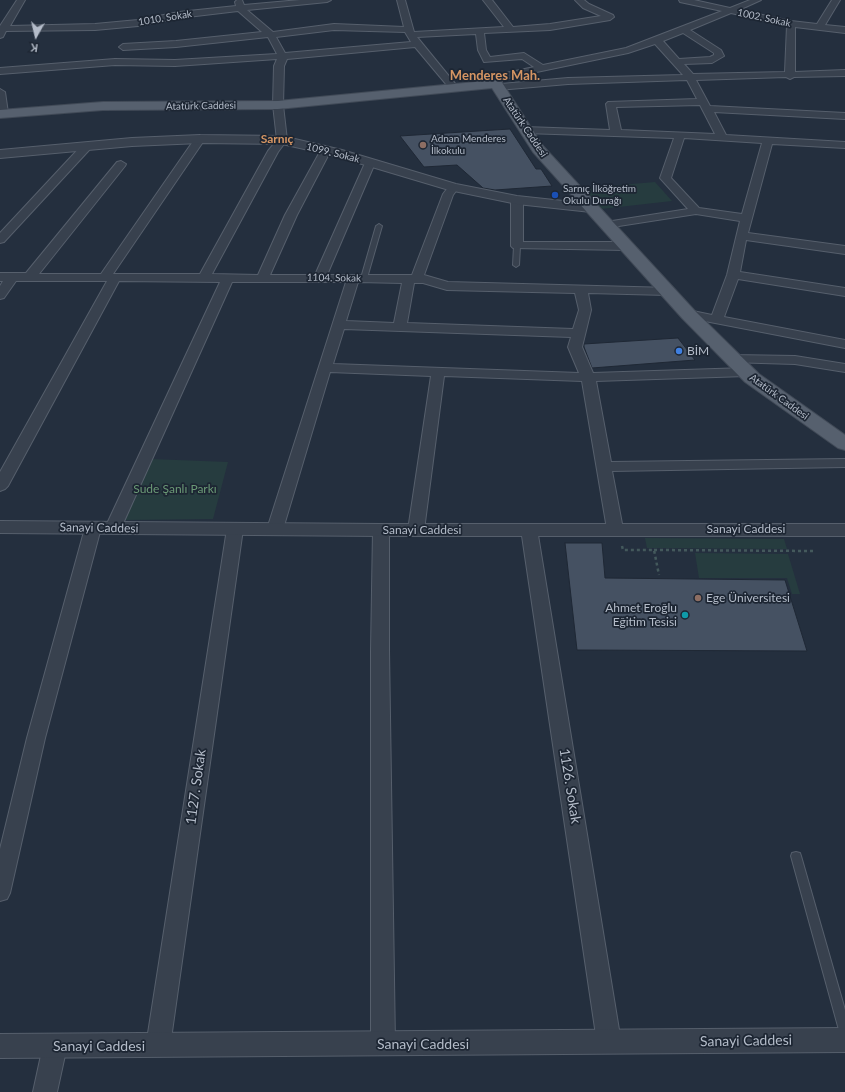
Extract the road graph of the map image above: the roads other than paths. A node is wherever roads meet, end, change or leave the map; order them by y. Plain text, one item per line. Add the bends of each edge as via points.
1 (22, 0) edge
2 (327, 0) edge
3 (401, 0) edge
4 (487, 0) edge
5 (579, 0) edge
6 (683, 0) edge
7 (757, 0) edge
8 (836, 0) edge
9 (239, 4) edge
10 (730, 10) junction
11 (792, 24) junction
12 (820, 27) junction
13 (683, 29) junction
14 (510, 30) junction
15 (845, 30) edge
16 (1, 31) edge
17 (409, 32) junction
18 (480, 32) junction
19 (270, 34) junction
20 (657, 40) junction
21 (417, 44) junction
22 (123, 47) dead end
23 (283, 57) junction
24 (677, 62) junction
25 (541, 68) junction
26 (0, 71) edge
27 (845, 73) edge
28 (790, 76) junction
29 (690, 77) junction
30 (497, 85) junction
31 (454, 88) junction
32 (0, 92) edge
33 (278, 105) junction
34 (705, 106) junction
35 (2, 113) edge
36 (845, 116) edge
37 (525, 130) junction
38 (616, 133) junction
39 (680, 135) junction
40 (722, 137) junction
41 (200, 139) junction
42 (282, 140) junction
43 (768, 140) junction
44 (845, 145) edge
45 (87, 146) junction
46 (326, 150) junction
47 (0, 154) edge
48 (370, 163) junction
49 (120, 164) dead end
50 (454, 187) junction
51 (517, 200) junction
52 (590, 208) junction
53 (696, 211) junction
54 (746, 218) junction
55 (606, 225) junction
56 (379, 226) dead end
57 (741, 236) junction
58 (0, 240) edge
59 (517, 246) junction
60 (625, 246) junction
61 (845, 250) edge
62 (516, 265) dead end
63 (733, 275) junction
64 (6, 277) edge
65 (30, 277) junction
66 (110, 277) junction
67 (205, 277) junction
68 (228, 277) junction
69 (263, 277) junction
70 (320, 278) junction
71 (358, 278) junction
72 (413, 279) junction
73 (581, 289) junction
74 (667, 291) junction
75 (845, 292) edge
76 (0, 295) edge
77 (688, 314) junction
78 (717, 320) junction
79 (338, 325) junction
80 (400, 327) junction
81 (579, 333) junction
82 (845, 344) edge
83 (733, 359) junction
84 (325, 368) junction
85 (845, 368) edge
86 (438, 372) junction
87 (746, 372) junction
88 (588, 377) junction
89 (845, 444) edge
90 (845, 463) edge
91 (604, 467) junction
92 (0, 486) edge
93 (93, 528) junction
94 (113, 528) junction
95 (1, 529) edge
96 (235, 529) junction
97 (275, 529) junction
98 (529, 529) junction
99 (617, 529) junction
100 (381, 530) junction
101 (416, 530) junction
102 (845, 530) edge
103 (796, 856) dead end
104 (0, 893) edge
105 (845, 1030) edge
106 (845, 1040) edge
107 (609, 1042) junction
108 (383, 1044) junction
109 (0, 1046) edge
110 (55, 1046) junction
111 (158, 1046) junction
112 (45, 1092) edge

1 - 16 street
2 - 9 street, 1010. Sokak
3 - 17 street
4 - 14 street
5 - 14 street via 610,17 550,27
6 - 10 street, 1002. Sokak
7 - 10 street
8 - 12 street
9 - 16 street, 1010. Sokak via 138,23
9 - 19 street
10 - 11 street, 1002. Sokak
10 - 13 street
11 - 12 street, 1002. Sokak
11 - 28 street
12 - 15 street, 1002. Sokak
13 - 20 street
13 - 24 street via 718,52 719,56 712,60
14 - 18 street
17 - 18 street
17 - 19 street via 334,27
17 - 21 street
18 - 25 street via 482,50 487,60 524,56
19 - 22 street
19 - 23 street
20 - 24 street
20 - 25 street via 628,50
21 - 23 street
21 - 31 street
23 - 26 street via 201,62 115,62
23 - 33 street via 279,66
24 - 29 street
25 - 30 street via 500,77
27 - 28 street
28 - 29 street
29 - 30 street
29 - 34 street
30 - 31 main road, Atatürk Caddesi
30 - 37 main road, Atatürk Caddesi
31 - 33 main road, Atatürk Caddesi
32 - 35 street
33 - 35 main road, Atatürk Caddesi via 104,106
33 - 42 street
34 - 36 street
34 - 38 street via 611,104
34 - 40 street
37 - 38 street
37 - 52 main road, Atatürk Caddesi via 538,149
38 - 39 street
39 - 40 street
39 - 53 street via 664,178
40 - 43 street
41 - 42 street, 1099. Sokak
41 - 45 street, 1099. Sokak
41 - 66 street
42 - 46 street, 1099. Sokak
42 - 67 street via 273,151
43 - 44 street
43 - 54 street
45 - 47 street, 1099. Sokak
45 - 58 street
46 - 48 street, 1099. Sokak
46 - 69 street via 291,215
48 - 50 street, 1099. Sokak
48 - 70 street
49 - 65 street
50 - 51 street, 1099. Sokak
50 - 72 street via 448,194
51 - 52 street, 1099. Sokak
51 - 59 street
52 - 55 main road, Atatürk Caddesi
53 - 54 street
53 - 55 street
54 - 57 street
55 - 60 main road, Atatürk Caddesi
56 - 71 lane
57 - 61 street
57 - 63 street
59 - 60 street
59 - 62 lane
60 - 74 main road, Atatürk Caddesi
63 - 75 street
63 - 78 street
64 - 65 street, 1104. Sokak
64 - 76 street
65 - 66 street, 1104. Sokak
66 - 67 street, 1104. Sokak
66 - 92 street
67 - 68 street, 1104. Sokak
68 - 69 street, 1104. Sokak
68 - 94 street
69 - 70 street, 1104. Sokak
70 - 71 street, 1104. Sokak
71 - 72 street, 1104. Sokak
71 - 79 street
72 - 73 street, 1104. Sokak via 424,279 446,286
72 - 80 street
73 - 74 street, 1104. Sokak
73 - 81 street via 585,310
74 - 77 main road, Atatürk Caddesi
77 - 78 street
77 - 83 main road, Atatürk Caddesi
78 - 82 street
79 - 80 street
79 - 84 street
80 - 81 street
81 - 88 street via 576,347
83 - 85 street via 795,360
83 - 87 main road, Atatürk Caddesi
84 - 86 street
84 - 97 street
86 - 88 street
86 - 101 street
87 - 88 street
87 - 89 main road, Atatürk Caddesi
88 - 91 street
90 - 91 street
91 - 99 street
93 - 94 street, Sanayi Caddesi
93 - 95 street, Sanayi Caddesi
93 - 104 street via 36,738
94 - 96 street, Sanayi Caddesi
96 - 97 street, Sanayi Caddesi
96 - 111 street, 1127. Sokak
97 - 100 street, Sanayi Caddesi
98 - 99 street, Sanayi Caddesi
98 - 101 street, Sanayi Caddesi
98 - 107 street, 1126. Sokak
99 - 102 street, Sanayi Caddesi
100 - 101 street, Sanayi Caddesi
100 - 108 street
103 - 105 lane
106 - 107 street, Sanayi Caddesi
107 - 108 street, Sanayi Caddesi
108 - 111 street, Sanayi Caddesi
109 - 110 street, Sanayi Caddesi
110 - 111 street, Sanayi Caddesi
110 - 112 street

